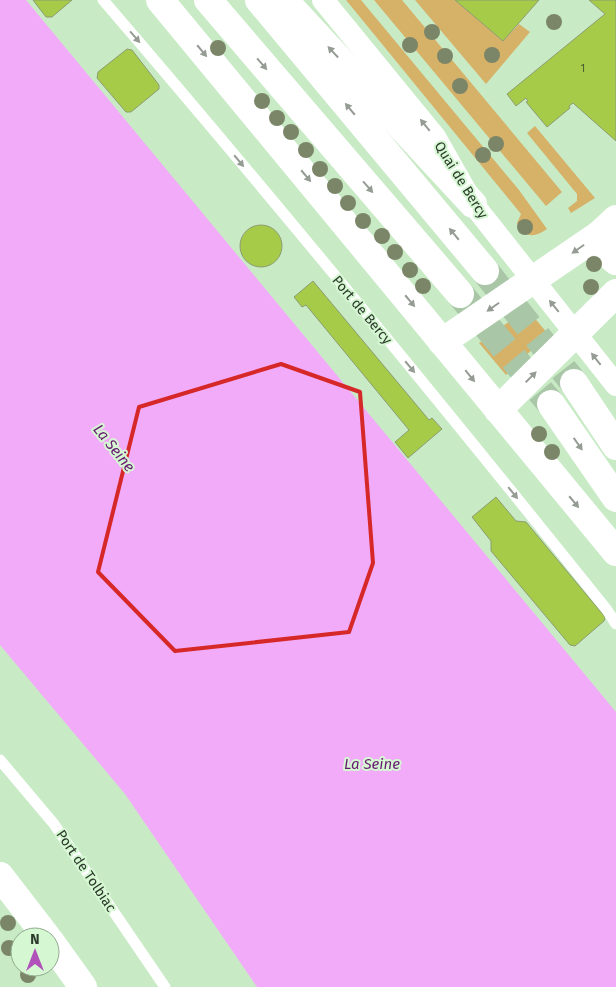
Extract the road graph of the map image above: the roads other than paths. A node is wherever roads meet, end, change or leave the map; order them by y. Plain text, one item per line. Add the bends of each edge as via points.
1 (103, 0) edge
2 (160, 0) edge
3 (208, 0) edge
4 (259, 0) edge
5 (284, 0) edge
6 (323, 0) edge
7 (472, 204) junction
8 (608, 226) edge
9 (616, 261) edge
10 (485, 271) tunnel mouth
11 (533, 279) junction
12 (616, 293) edge
13 (460, 294) tunnel mouth
14 (576, 333) junction
15 (442, 342) junction
16 (574, 383) tunnel mouth
17 (616, 385) edge
18 (551, 404) tunnel mouth
19 (498, 410) junction
20 (616, 446) edge
21 (614, 497) edge
22 (616, 552) edge
23 (616, 624) edge
24 (0, 760) edge
25 (0, 877) edge
26 (39, 927) edge
27 (60, 956) edge
28 (83, 987) edge
29 (165, 987) edge

1 -> 23 lane, Port de Bercy via 460,427
2 -> 15 main road
3 -> 13 main road
10 -> 4 main road
7 -> 5 main road
7 -> 6 street, Quai de Bercy via 435,137
7 - 11 street, Quai de Bercy
8 - 9 main road via 609,255
8 -> 11 main road
14 -> 11 street, Quai de Bercy
11 -> 15 main road
12 - 14 main road
17 -> 14 street, Quai de Bercy
19 -> 14 main road
15 -> 19 main road
16 - 20 main road
18 -> 21 main road
19 -> 22 main road
24 - 29 lane, Port de Tolbiac via 54,824
25 - 26 main road
27 - 28 main road

